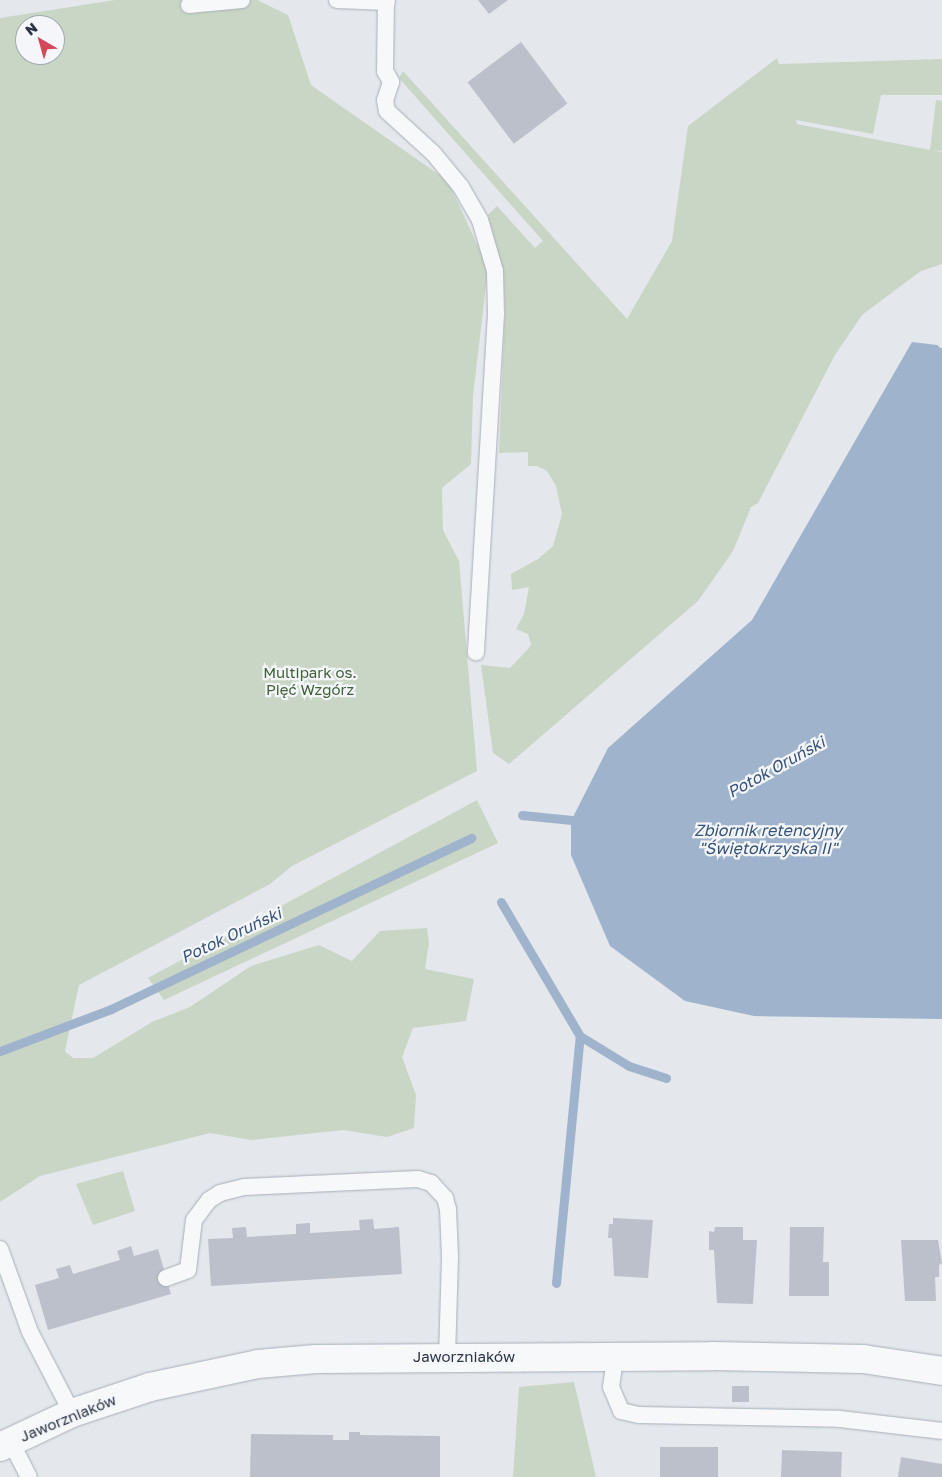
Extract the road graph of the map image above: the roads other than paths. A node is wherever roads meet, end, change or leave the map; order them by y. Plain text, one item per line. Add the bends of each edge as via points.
1 (242, 0) edge
2 (337, 0) edge
3 (386, 1) edge
4 (189, 5) dead end
5 (476, 652) dead end
6 (0, 1249) edge
7 (166, 1278) dead end
8 (447, 1357) junction
9 (615, 1359) junction
10 (942, 1372) edge
11 (72, 1413) junction
12 (942, 1431) edge
13 (5, 1444) edge
14 (29, 1477) edge

1 - 4 lane
2 - 3 lane
3 - 5 lane via 385,71 391,82 385,100 387,111 433,152 461,188 480,220 495,271 496,314
6 - 11 lane via 30,1332
7 - 8 lane via 188,1270 194,1220 209,1200 220,1193 244,1187 418,1180 431,1183 445,1198 448,1209
8 - 9 street, Jaworzniaków
8 - 11 street, Jaworzniaków via 316,1359 258,1364 150,1387
9 - 10 street, Jaworzniaków via 713,1356 863,1359
9 - 12 lane via 612,1387 621,1411 840,1419
11 - 13 street, Jaworzniaków
13 - 14 lane

